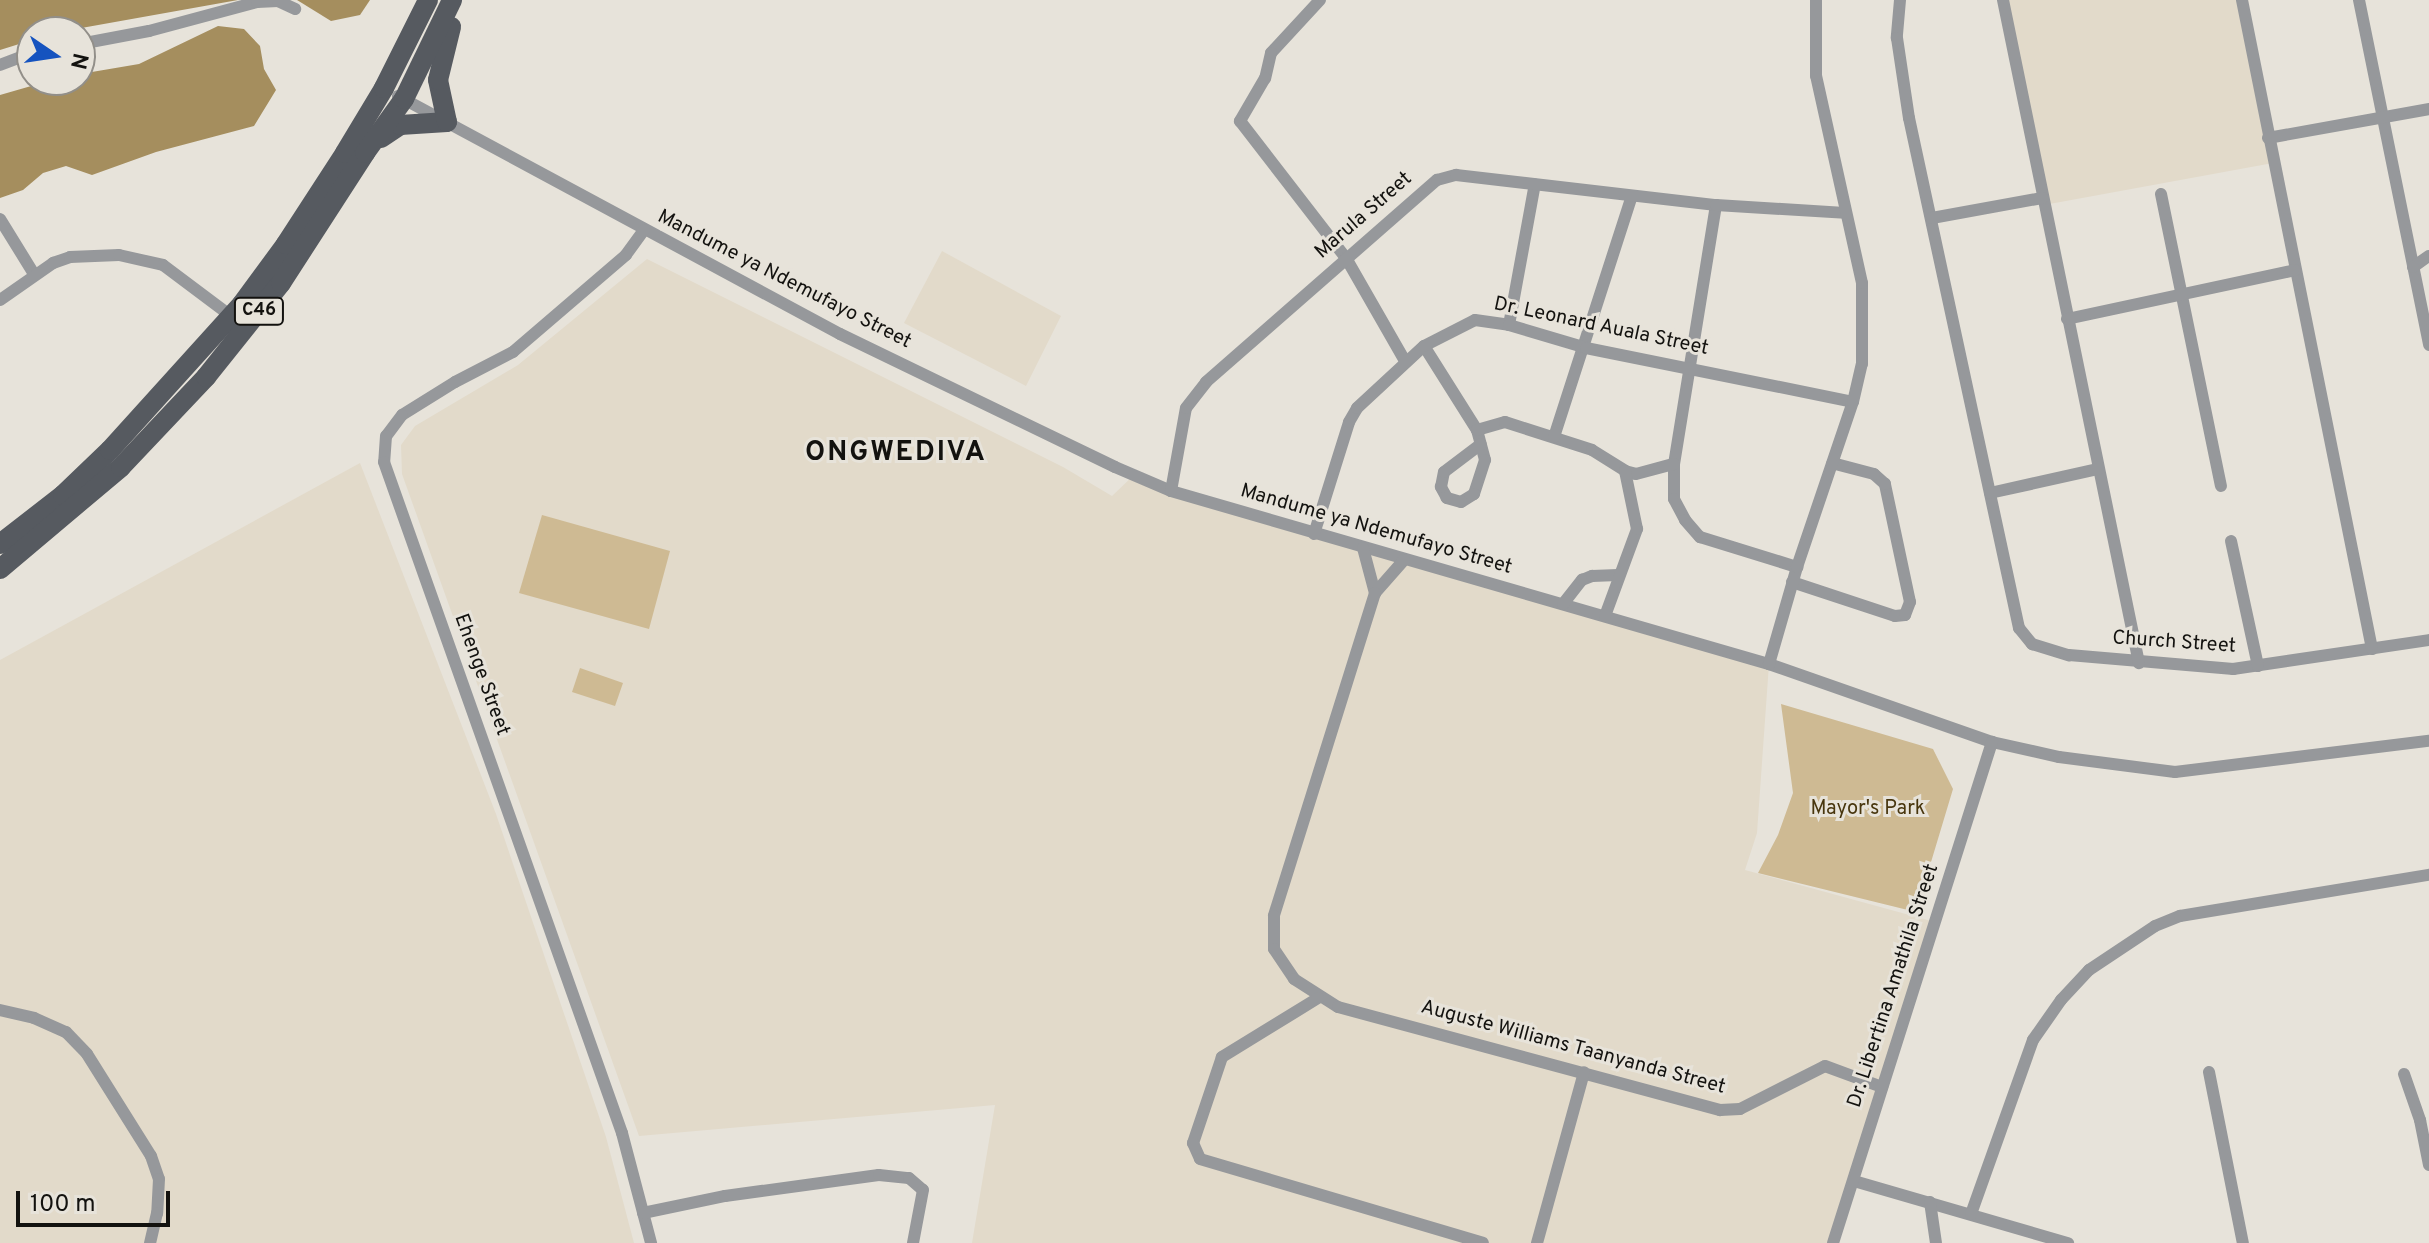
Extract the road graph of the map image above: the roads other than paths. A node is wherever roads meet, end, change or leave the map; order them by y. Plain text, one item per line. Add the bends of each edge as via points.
1 (428, 0) edge
2 (452, 0) edge
3 (459, 0) edge
4 (1320, 0) edge
5 (1816, 0) edge
6 (1900, 0) edge
7 (2003, 0) edge
8 (2242, 0) edge
9 (2359, 0) edge
10 (295, 9) dead end
11 (96, 41) edge
12 (384, 88) junction
13 (404, 99) junction
14 (2429, 109) edge
15 (2382, 117) junction
16 (447, 122) junction
17 (2268, 138) junction
18 (358, 165) junction
19 (1535, 184) junction
20 (2161, 194) dead end
21 (1632, 196) junction
22 (2042, 198) junction
23 (1716, 205) junction
24 (1845, 213) junction
25 (1932, 218) junction
26 (0, 219) edge
27 (644, 230) junction
28 (2429, 256) edge
29 (1346, 258) junction
30 (2413, 267) junction
31 (2295, 270) junction
32 (34, 274) junction
33 (2182, 294) junction
34 (0, 300) edge
35 (231, 316) junction
36 (2067, 319) junction
37 (1509, 325) junction
38 (2429, 345) edge
39 (1424, 346) junction
40 (1586, 348) junction
41 (1405, 361) junction
42 (1691, 367) junction
43 (1853, 402) junction
44 (1477, 430) junction
45 (1554, 437) junction
46 (1481, 444) junction
47 (1832, 463) junction
48 (1674, 464) junction
49 (2098, 469) junction
50 (1625, 471) junction
51 (2221, 486) dead end
52 (1171, 491) junction
53 (1990, 493) junction
54 (1314, 534) junction
55 (2231, 541) dead end
56 (0, 544) edge
57 (1363, 548) junction
58 (1404, 560) junction
59 (1797, 567) junction
60 (0, 569) edge
61 (1618, 575) junction
62 (1792, 582) junction
63 (1375, 593) junction
64 (1563, 604) junction
65 (1605, 616) junction
66 (2429, 640) edge
67 (2372, 649) junction
68 (2139, 663) junction
69 (1769, 664) junction
70 (2258, 666) junction
71 (2429, 741) edge
72 (1992, 742) junction
73 (2429, 875) edge
74 (1318, 998) junction
75 (0, 1010) edge
76 (1584, 1072) junction
77 (2209, 1072) dead end
78 (2404, 1074) dead end
79 (1882, 1087) junction
80 (2429, 1165) edge
81 (1854, 1181) junction
82 (1930, 1202) junction
83 (643, 1213) junction
84 (1971, 1214) junction
85 (150, 1243) edge
86 (651, 1243) edge
87 (913, 1243) edge
88 (1483, 1243) edge
89 (1537, 1243) edge
90 (1833, 1243) edge
91 (1936, 1243) edge
92 (2068, 1243) edge
93 (2243, 1243) edge

1 - 12 main road, C46
2 - 13 main road, C46
3 - 16 main road via 438,80
4 - 29 street via 1271,53 1265,78 1240,121
5 - 24 street via 1816,76
6 - 25 street via 1897,38
7 - 22 street
8 - 17 street
9 - 15 street
10 - 11 street via 278,1 257,2
12 - 13 street, Mandume ya Ndemufayo Street
12 - 35 main road, C46 via 286,244
13 - 16 street, Mandume ya Ndemufayo Street
13 - 18 main road, C46
14 - 15 street
15 - 17 street
15 - 30 street
16 - 18 main road via 400,125
16 - 27 street, Mandume ya Ndemufayo Street
17 - 31 street
18 - 60 main road, C46 via 281,283 206,377 121,467
19 - 21 street, Marula Street
19 - 29 street, Marula Street via 1456,175 1437,180
19 - 37 street
20 - 33 street
21 - 23 street, Marula Street
21 - 40 street
22 - 25 street
22 - 36 street
23 - 24 street, Marula Street
23 - 42 street
24 - 43 street via 1862,283 1862,364
25 - 53 street
26 - 32 street
27 - 52 street, Mandume ya Ndemufayo Street via 840,334
27 - 83 street, Ehenge Street via 626,255 513,352 402,415 386,436 384,462 622,1133
28 - 30 street
29 - 41 street
29 - 52 street, Marula Street via 1245,345 1186,408
30 - 38 street
31 - 33 street
31 - 67 street
32 - 34 street
32 - 35 street via 70,257 140,258 173,271
33 - 36 street
33 - 51 street
35 - 56 main road, C46 via 110,450
36 - 49 street
37 - 39 street, Dr. Leonard Auala Street via 1475,320
37 - 40 street, Dr. Leonard Auala Street
39 - 41 street, Dr. Leonard Auala Street
39 - 44 street
40 - 42 street, Dr. Leonard Auala Street
40 - 45 street
41 - 54 street, Dr. Leonard Auala Street via 1349,422
42 - 43 street, Dr. Leonard Auala Street
42 - 48 street
43 - 47 street
44 - 45 street via 1505,422
44 - 46 street
45 - 50 street via 1592,450
46 - 46 street via 1485,460 1474,494 1461,502 1447,498 1441,487 1444,472
47 - 59 street
47 - 62 street via 1874,474 1885,484 1910,602 1905,615 1895,616
48 - 50 street via 1636,474
48 - 59 street via 1674,499 1700,537
49 - 53 street
49 - 68 street
50 - 61 street via 1637,529
52 - 54 street, Mandume ya Ndemufayo Street
53 - 68 street, Church Street via 2019,628 2032,644
54 - 57 street, Mandume ya Ndemufayo Street
55 - 70 street
57 - 58 street, Mandume ya Ndemufayo Street
57 - 63 street
58 - 63 street
58 - 64 street, Mandume ya Ndemufayo Street
59 - 62 street
61 - 64 street via 1582,580
61 - 65 street
62 - 69 street
63 - 74 street, Auguste Williams Taanyanda Street via 1274,916 1274,949 1294,979
64 - 65 street, Mandume ya Ndemufayo Street
65 - 69 street, Mandume ya Ndemufayo Street
66 - 67 street, Church Street
67 - 70 street, Church Street
68 - 70 street, Church Street
69 - 72 street, Mandume ya Ndemufayo Street
71 - 72 street, Mandume ya Ndemufayo Street via 2175,772
72 - 79 street, Dr. Libertina Amathila Street
73 - 84 street via 2180,916 2155,926 2089,970 2033,1040
74 - 76 street, Auguste Williams Taanyanda Street
74 - 88 street via 1222,1057 1193,1143 1200,1159
75 - 85 street via 66,1032 87,1054 151,1156 159,1179
76 - 79 street, Auguste Williams Taanyanda Street via 1727,1111 1825,1066
76 - 89 street
77 - 93 street
78 - 80 street
79 - 81 street, Dr. Libertina Amathila Street
81 - 82 street
81 - 90 street, Dr. Libertina Amathila Street
82 - 84 street
82 - 91 street
83 - 86 street, Ehenge Street
83 - 87 street via 787,1187 879,1175 909,1178 923,1190
84 - 92 street

